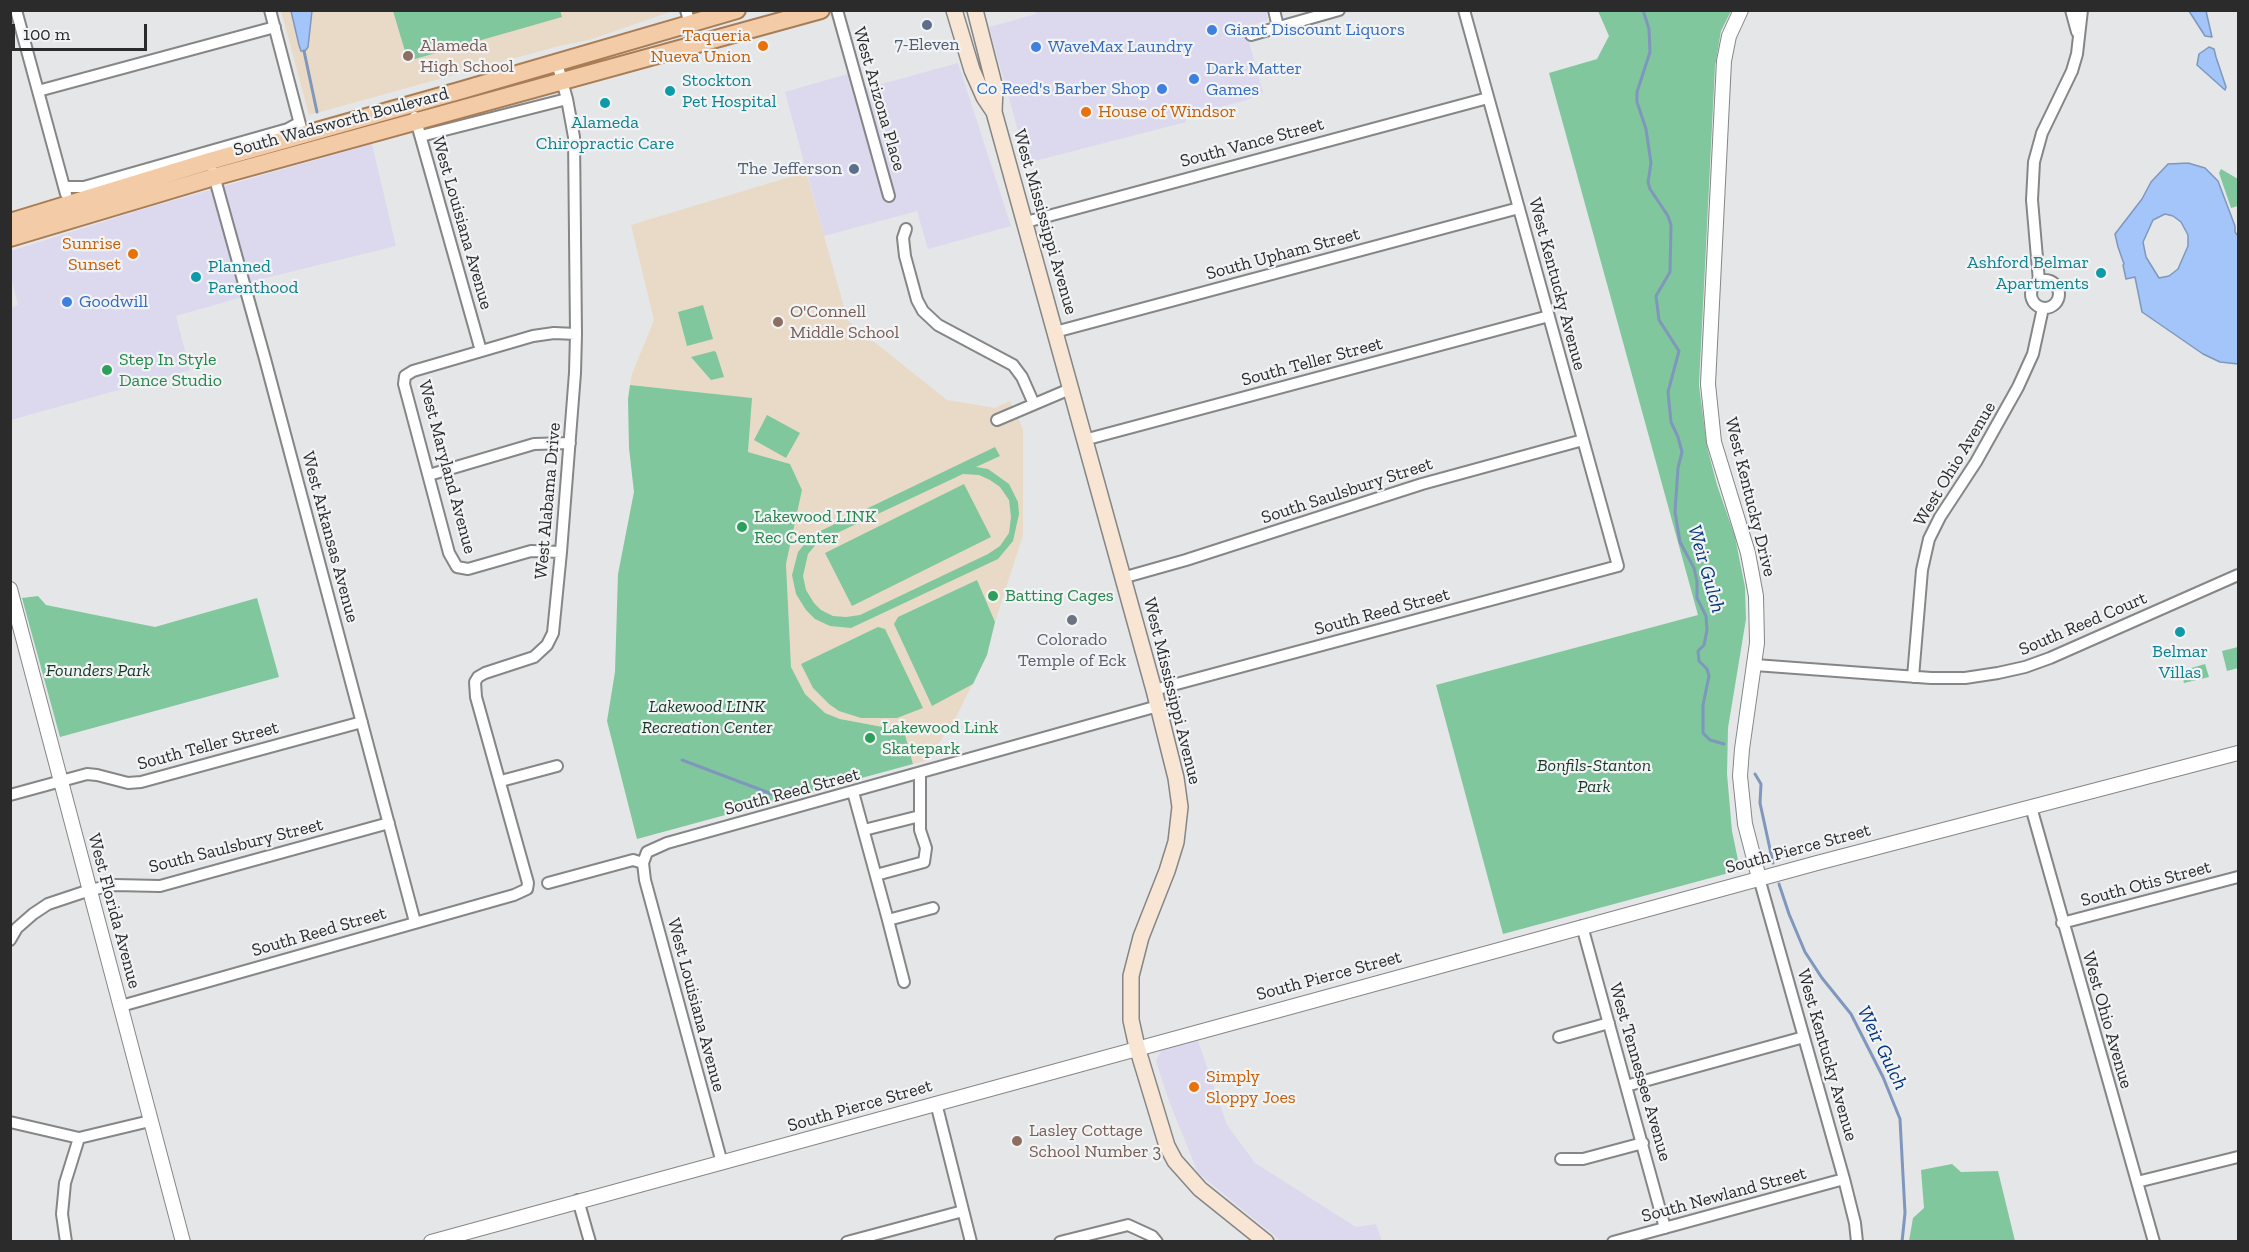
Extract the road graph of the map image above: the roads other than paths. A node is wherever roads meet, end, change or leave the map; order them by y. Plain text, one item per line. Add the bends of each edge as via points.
1 (16, 10) edge
2 (270, 10) edge
3 (737, 10) edge
4 (821, 10) edge
5 (837, 10) edge
6 (954, 10) edge
7 (975, 10) edge
8 (1274, 10) edge
9 (1339, 10) edge
10 (1464, 10) edge
11 (2071, 10) edge
12 (2082, 10) edge
13 (1739, 13) edge
14 (688, 17) edge
15 (274, 27) junction
16 (1278, 27) junction
17 (1251, 34) dead end
18 (2078, 35) junction
19 (637, 60) junction
20 (557, 63) junction
21 (562, 81) junction
22 (38, 91) junction
23 (1488, 98) junction
24 (567, 99) junction
25 (411, 105) junction
26 (994, 112) junction
27 (418, 129) junction
28 (303, 136) junction
29 (210, 161) junction
30 (214, 177) junction
31 (64, 187) junction
32 (889, 196) dead end
33 (1519, 208) junction
34 (72, 212) junction
35 (10, 222) edge
36 (1026, 222) junction
37 (906, 229) dead end
38 (10, 238) edge
39 (2040, 281) junction
40 (2043, 308) junction
41 (1549, 316) junction
42 (1055, 332) junction
43 (576, 334) junction
44 (481, 351) junction
45 (1070, 389) junction
46 (1034, 404) junction
47 (997, 420) dead end
48 (1084, 440) junction
49 (1583, 440) junction
50 (570, 443) junction
51 (429, 476) junction
52 (561, 552) junction
53 (1618, 566) joint
54 (2238, 575) edge
55 (1122, 578) junction
56 (10, 589) edge
57 (1755, 665) junction
58 (1913, 677) junction
59 (1154, 690) junction
60 (1158, 706) junction
61 (362, 722) junction
62 (2238, 753) edge
63 (557, 766) dead end
64 (920, 774) junction
65 (61, 781) junction
66 (501, 781) junction
67 (853, 792) junction
68 (10, 795) edge
69 (2031, 807) junction
70 (920, 816) junction
71 (389, 823) junction
72 (864, 830) junction
73 (644, 859) junction
74 (876, 875) junction
75 (1760, 878) junction
76 (2238, 878) edge
77 (548, 883) dead end
78 (527, 889) joint
79 (90, 890) junction
80 (933, 908) dead end
81 (888, 920) junction
82 (415, 922) junction
83 (2062, 923) junction
84 (1582, 926) junction
85 (10, 940) edge
86 (904, 982) dead end
87 (121, 1006) junction
88 (1609, 1023) junction
89 (1558, 1037) dead end
90 (1804, 1037) junction
91 (1137, 1047) junction
92 (1626, 1086) junction
93 (936, 1103) junction
94 (150, 1120) junction
95 (10, 1122) edge
96 (79, 1138) junction
97 (1643, 1143) junction
98 (2238, 1157) edge
99 (1561, 1159) dead end
100 (722, 1163) junction
101 (1844, 1179) junction
102 (2137, 1182) junction
103 (578, 1200) junction
104 (963, 1211) junction
105 (1665, 1228) junction
106 (462, 1237) edge
107 (1155, 1239) edge
108 (66, 1242) edge
109 (183, 1242) edge
110 (431, 1242) edge
111 (590, 1242) edge
112 (847, 1242) edge
113 (971, 1242) edge
114 (1060, 1242) edge
115 (1266, 1242) edge
116 (1613, 1242) edge
117 (1857, 1242) edge
118 (2154, 1242) edge

1 - 22 street
2 - 15 street
3 - 14 main road, South Wadsworth Boulevard
4 - 19 main road, South Wadsworth Boulevard
5 - 32 street, West Arizona Place
6 - 26 main road, West Mississippi Avenue via 975,78
7 - 26 main road, West Mississippi Avenue via 993,78
8 - 16 street
9 - 16 street
10 - 23 street, West Kentucky Avenue
11 - 18 street
12 - 18 street
13 - 57 street, West Kentucky Drive via 1729,36 1724,73 1708,384 1719,462 1755,583
14 - 19 main road via 688,35 652,49
14 - 20 main road, South Wadsworth Boulevard
15 - 22 street
15 - 28 street
16 - 17 street
18 - 39 street via 2072,71 2044,127 2034,162 2032,200
19 - 21 main road, South Wadsworth Boulevard
20 - 21 street, West Alabama Drive
20 - 25 main road, South Wadsworth Boulevard
21 - 24 street, West Alabama Drive
21 - 27 main road, South Wadsworth Boulevard
22 - 31 street
23 - 33 street, West Kentucky Avenue
23 - 36 street, South Vance Street
24 - 27 street, South Wadsworth Boulevard
24 - 43 street, West Alabama Drive via 575,148
25 - 27 street, West Louisiana Avenue
25 - 28 main road, South Wadsworth Boulevard
26 - 36 main road, West Mississippi Avenue
27 - 28 main road, South Wadsworth Boulevard
27 - 44 street, West Louisiana Avenue
28 - 29 main road, South Wadsworth Boulevard
28 - 30 main road, South Wadsworth Boulevard
28 - 31 street, South Wadsworth Boulevard via 288,129 84,187
29 - 30 street, West Arkansas Avenue
29 - 34 main road, South Wadsworth Boulevard
30 - 34 main road, South Wadsworth Boulevard
30 - 61 street, West Arkansas Avenue
31 - 34 street
33 - 41 street, West Kentucky Avenue
33 - 42 street, South Upham Street
34 - 35 main road, South Wadsworth Boulevard
34 - 38 main road, South Wadsworth Boulevard
36 - 42 main road, West Mississippi Avenue
37 - 46 street via 905,256 922,312 938,325 1013,365
39 - 40 street via 2032,287 2031,296
39 - 40 street via 2052,282 2060,294 2054,306
40 - 58 street, West Ohio Avenue via 2033,354 2018,387 1929,539 1922,570
41 - 48 street, South Teller Street
41 - 49 street, West Kentucky Avenue
42 - 45 main road, West Mississippi Avenue
43 - 44 street via 533,336
43 - 50 street, West Alabama Drive
44 - 51 street, West Maryland Avenue via 405,376
45 - 46 street
45 - 48 main road, West Mississippi Avenue
46 - 47 street
48 - 55 main road, West Mississippi Avenue
49 - 53 street, West Kentucky Avenue
49 - 55 street, South Saulsbury Street via 1430,482
50 - 51 street via 534,444
50 - 52 street, West Alabama Drive
51 - 52 street, West Maryland Avenue via 449,554 457,567 468,569 531,551
52 - 66 street, West Alabama Drive via 553,633 547,645 534,657 485,673 475,682
53 - 59 street, South Reed Street
54 - 58 street, South Reed Court via 2025,667 1965,678
55 - 59 main road, West Mississippi Avenue
56 - 65 street, West Florida Avenue
57 - 58 street, South Reed Court
57 - 75 street, West Kentucky Drive via 1740,776 1745,824
59 - 60 main road, West Mississippi Avenue
60 - 64 street, South Reed Street
60 - 91 main road, West Mississippi Avenue via 1180,807 1167,871 1133,962 1130,1004
61 - 65 street, South Teller Street via 141,782 124,783 93,774
61 - 71 street, West Arkansas Avenue
62 - 69 street, South Pierce Street
63 - 66 street
64 - 67 street, South Reed Street
64 - 70 street
65 - 68 street
65 - 79 street, West Florida Avenue
66 - 78 street, West Alabama Drive
67 - 72 street
67 - 73 street, South Reed Street via 667,843 650,849
69 - 75 street, South Pierce Street
69 - 83 street, West Ohio Avenue
70 - 72 street
70 - 74 street via 926,848 924,862
71 - 79 street, South Saulsbury Street via 160,886 114,885
71 - 82 street, West Arkansas Avenue
72 - 74 street
73 - 77 street, South Reed Street
73 - 100 street, West Louisiana Avenue via 645,880
74 - 81 street
75 - 84 street, South Pierce Street
75 - 90 street, West Kentucky Avenue
76 - 83 street, South Otis Street
78 - 82 street, South Reed Street
79 - 85 street, South Saulsbury Street via 40,909 17,928
79 - 87 street, West Florida Avenue
80 - 81 street
81 - 86 street
82 - 87 street, South Reed Street
83 - 102 street, West Ohio Avenue
84 - 88 street, West Tennessee Avenue
84 - 91 street, South Pierce Street
87 - 94 street, West Florida Avenue
88 - 89 street
88 - 92 street, West Tennessee Avenue
90 - 92 street
90 - 101 street, West Kentucky Avenue
91 - 93 street, South Pierce Street
91 - 115 main road, West Mississippi Avenue via 1175,1161 1200,1189
92 - 97 street, West Tennessee Avenue
93 - 100 street, South Pierce Street
93 - 104 street
94 - 96 street
94 - 109 street, West Florida Avenue
95 - 96 street
96 - 108 street via 65,1183 62,1214
97 - 99 street via 1583,1159
97 - 105 street, West Tennessee Avenue
98 - 102 street
100 - 103 street, South Pierce Street
101 - 105 street, South Newland Street
101 - 117 street, West Kentucky Avenue
102 - 118 street, West Ohio Avenue
103 - 106 street, South Pierce Street
103 - 111 street
104 - 112 street
104 - 113 street
105 - 116 street, South Newland Street
106 - 110 street, South Pierce Street
107 - 114 street via 1128,1225

